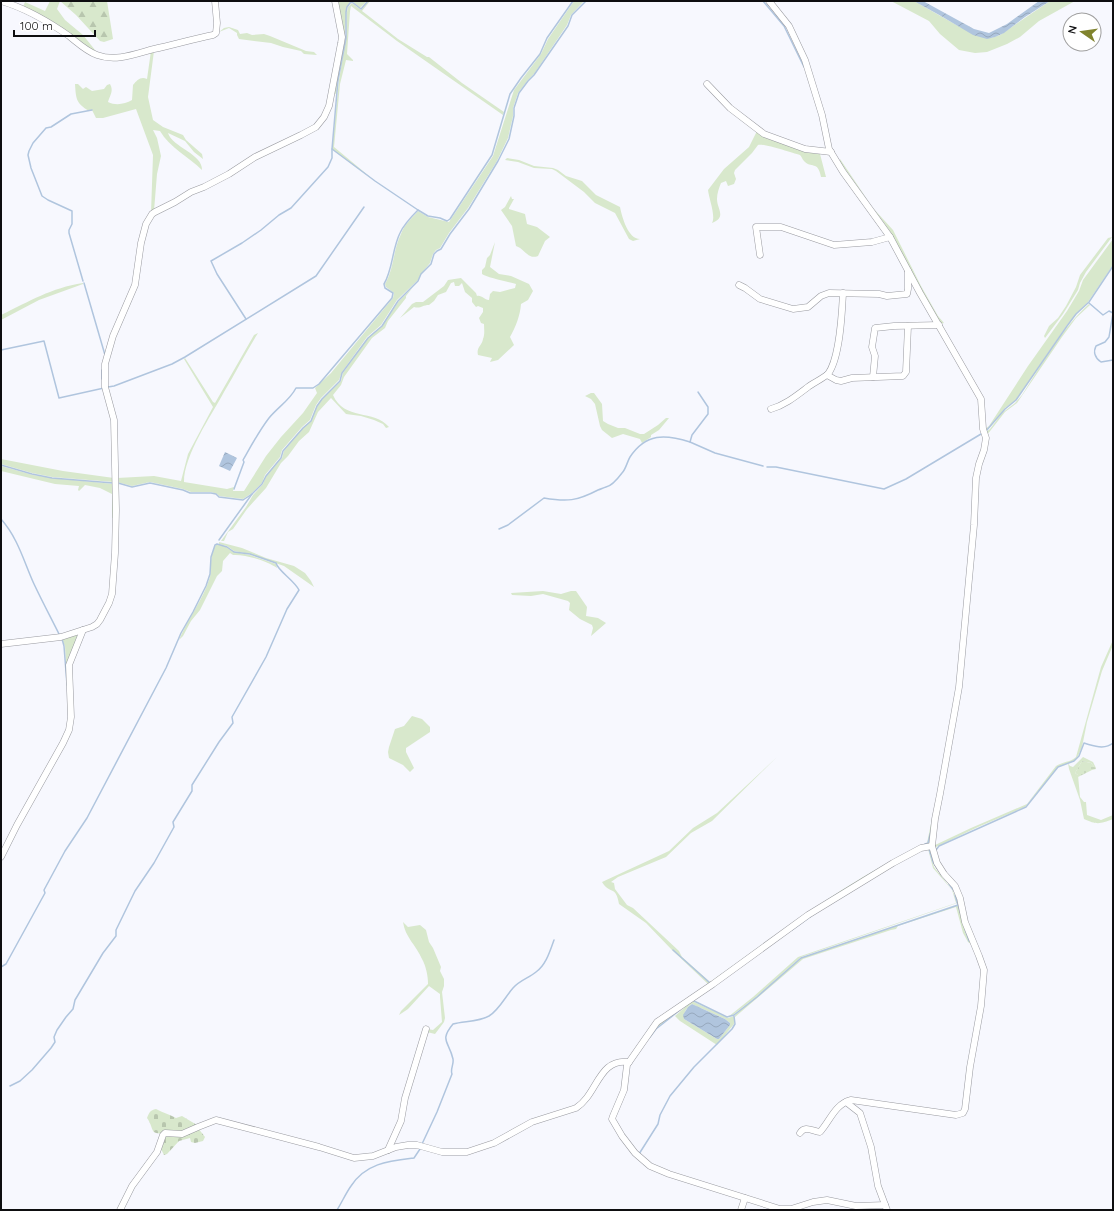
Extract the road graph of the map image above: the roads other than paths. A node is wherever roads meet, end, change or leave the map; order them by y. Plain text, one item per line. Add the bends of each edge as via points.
1 (1, 1) edge
2 (215, 1) edge
3 (335, 1) edge
4 (769, 1) edge
5 (707, 84) dead end
6 (831, 152) junction
7 (890, 236) junction
8 (760, 254) dead end
9 (908, 270) junction
10 (739, 285) dead end
11 (844, 293) junction
12 (939, 325) junction
13 (908, 326) junction
14 (827, 375) junction
15 (873, 377) junction
16 (771, 409) dead end
17 (83, 630) junction
18 (1, 644) edge
19 (932, 846) junction
20 (1, 857) edge
21 (426, 1029) dead end
22 (629, 1062) junction
23 (846, 1102) junction
24 (872, 1103) junction
25 (860, 1114) junction
26 (800, 1133) dead end
27 (388, 1150) junction
28 (745, 1198) junction
29 (886, 1208) edge
30 (120, 1210) edge
31 (741, 1210) edge

1 - 2 street via 43,20 91,53 116,58 213,35 217,28
3 - 17 street via 342,37 331,101 320,122 306,133 255,157 229,174 155,212 146,224 135,286 113,336 105,364 105,386 114,420 116,510 113,587 109,603 97,624
4 - 6 street via 789,26 805,60 821,109
5 - 6 street via 730,108 764,134 805,149
6 - 7 street
7 - 8 street via 872,242 834,245 781,227 756,227
7 - 9 street
9 - 11 street via 906,294 887,296
9 - 12 street
10 - 11 street via 760,300 793,309 808,307 825,294
11 - 14 street via 836,354
12 - 13 street
12 - 19 street via 981,399 986,438 976,478 958,687
13 - 15 street via 905,374
13 - 15 street via 875,328 872,348 875,356
14 - 15 street via 841,381
14 - 16 street via 789,401
17 - 18 street via 61,637
17 - 20 street via 69,665 71,710 66,737
19 - 22 street via 921,848 893,863 808,915 657,1022
19 - 24 street via 937,863 955,886 965,922 984,970 965,1109 956,1115
21 - 27 street via 405,1098 401,1121
22 - 27 street via 609,1065 588,1096 576,1108 532,1122 485,1146 467,1152 442,1152 417,1145
22 - 28 street via 624,1090 612,1119 635,1153 656,1169
23 - 24 street
23 - 25 street
23 - 26 street via 838,1108 820,1132 806,1128
24 - 25 street
25 - 29 street
27 - 30 street via 368,1157 354,1158 216,1120 182,1134 168,1132 163,1135 157,1152 132,1186
28 - 29 street via 780,1209 791,1209 827,1200 856,1206
28 - 31 street

